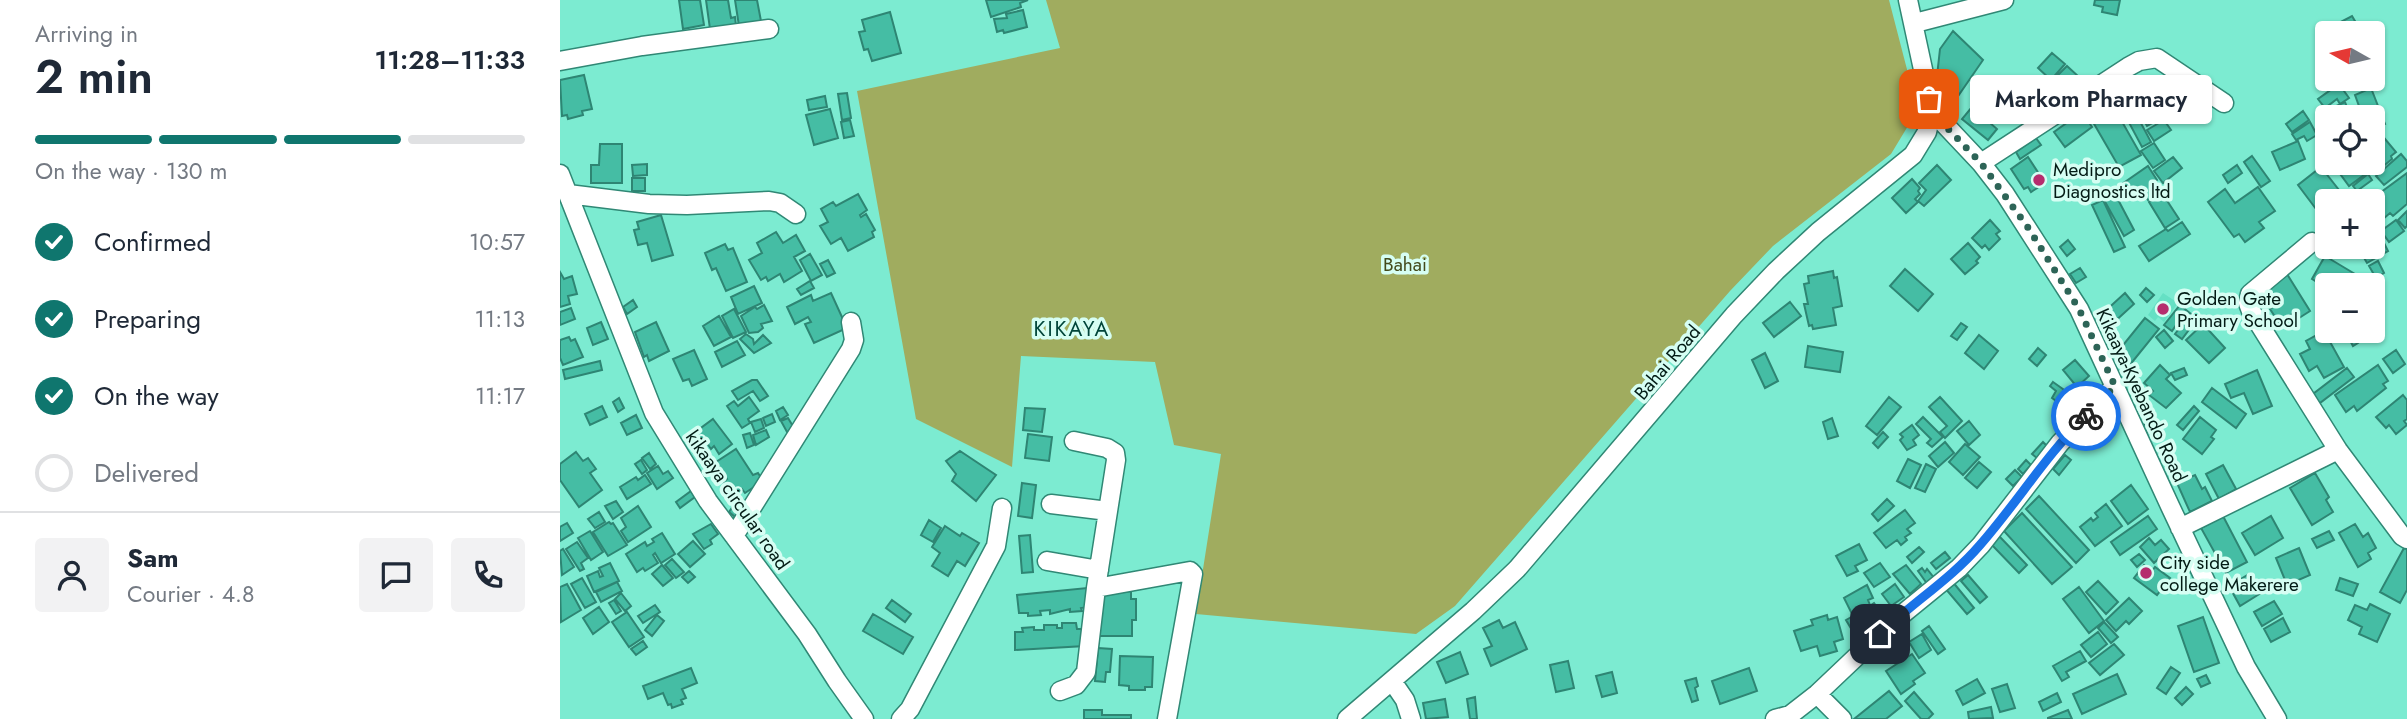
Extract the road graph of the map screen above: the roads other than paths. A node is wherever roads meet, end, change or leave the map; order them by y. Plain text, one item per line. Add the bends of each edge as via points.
1 (1908, 0) edge
2 (2004, 0) edge
3 (1914, 23) junction
4 (769, 29) dead end
5 (560, 61) edge
6 (2224, 103) dead end
7 (1931, 111) junction
8 (1981, 163) junction
9 (560, 174) edge
10 (568, 194) junction
11 (796, 214) dead end
12 (2312, 242) dead end
13 (852, 322) dead end
14 (2115, 386) junction
15 (1074, 441) dead end
16 (2338, 450) junction
17 (1051, 504) dead end
18 (1002, 508) dead end
19 (1108, 511) junction
20 (2180, 528) junction
21 (734, 536) junction
22 (2407, 539) edge
23 (1047, 561) dead end
24 (1098, 579) junction
25 (1392, 681) junction
26 (1060, 691) dead end
27 (1817, 694) junction
28 (864, 719) edge
29 (901, 719) edge
30 (1167, 719) edge
31 (1347, 719) edge
32 (1411, 719) edge
33 (1775, 719) edge
34 (1842, 719) edge
35 (2277, 719) edge

1 - 3 street, Bahai Road
2 - 3 street
3 - 7 street, Bahai Road
4 - 5 street
6 - 8 street via 2163,61 2149,58
7 - 8 street, Kikaaya-Kyebando Road
7 - 25 street, Bahai Road via 1927,132 1913,155 1776,271 1517,569
8 - 14 street, Kikaaya-Kyebando Road via 2079,309
9 - 10 street, kikaaya circular road
10 - 11 street via 649,204 769,201
10 - 21 street, kikaaya circular road via 654,413
12 - 16 street via 2250,294 2248,303
13 - 21 street via 851,349
14 - 20 street, Kikaaya-Kyebando Road
14 - 27 street via 2060,443 1959,568
15 - 19 street via 1115,453
16 - 20 street
16 - 22 street
17 - 19 street
18 - 29 street via 996,546
19 - 24 street
20 - 35 street, Kikaaya-Kyebando Road via 2246,667
21 - 28 street, kikaaya circular road
23 - 24 street
24 - 26 street via 1086,672 1076,685
24 - 30 street via 1193,574
25 - 31 street, Bahai Road
25 - 32 street
27 - 33 street via 1790,715
27 - 34 street

